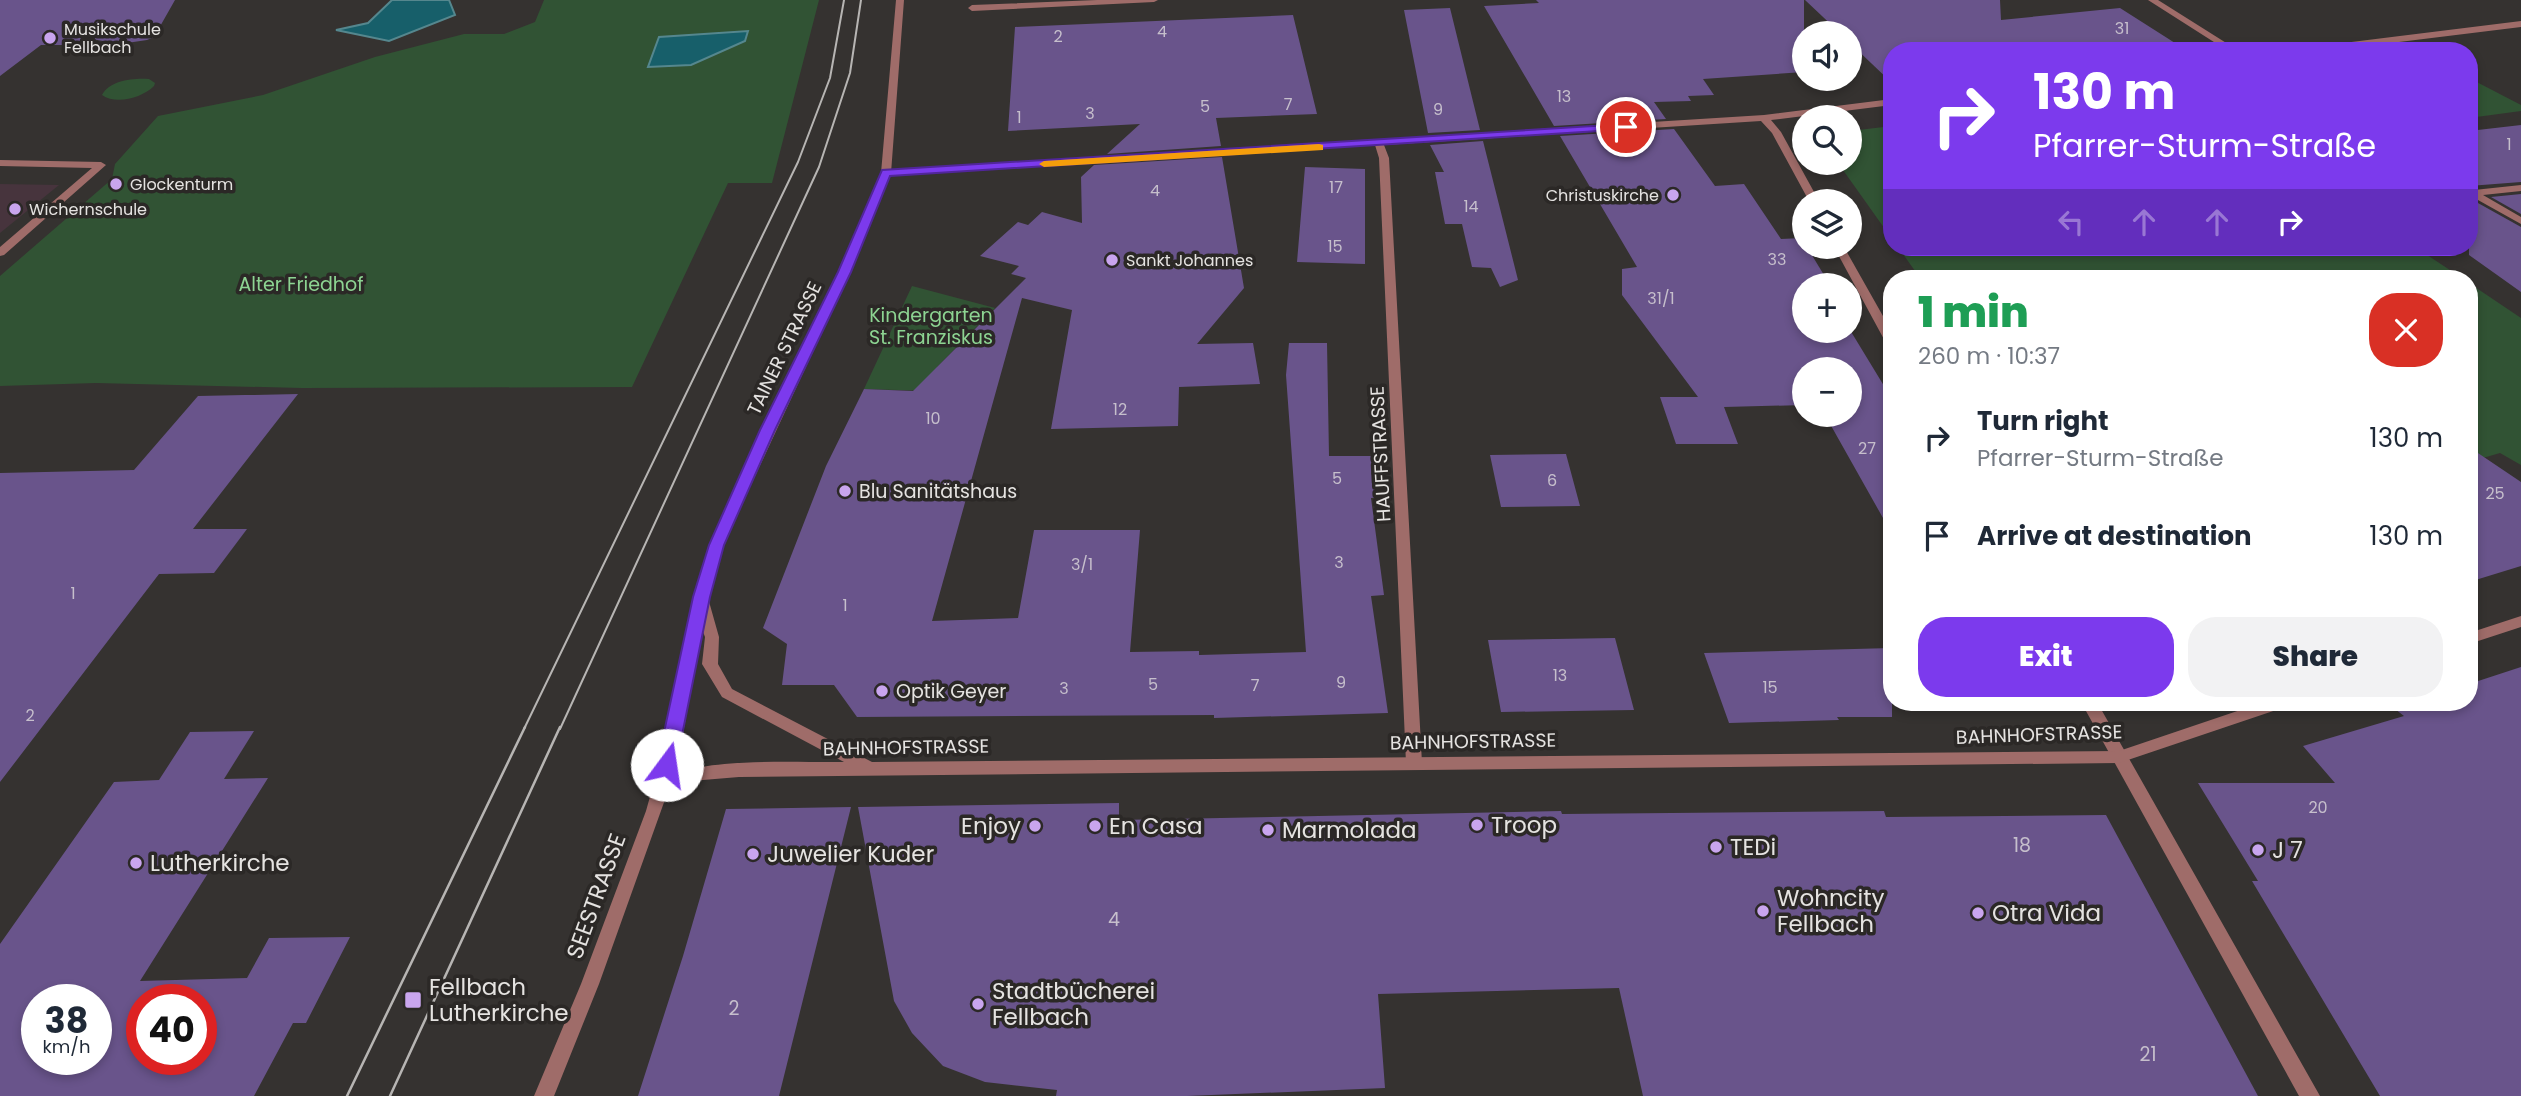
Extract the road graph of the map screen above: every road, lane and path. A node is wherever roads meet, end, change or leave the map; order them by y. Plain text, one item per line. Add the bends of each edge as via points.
1 (900, 0) edge
2 (1154, 0) edge
3 (2152, 0) edge
4 (972, 8) dead end
5 (2521, 24) edge
6 (2220, 42) edge
7 (2375, 42) edge
8 (1883, 103) edge
9 (1764, 118) junction
10 (1379, 144) junction
11 (0, 163) edge
12 (886, 173) junction
13 (2521, 188) edge
14 (1807, 189) edge
15 (2478, 191) edge
16 (2478, 196) edge
17 (2521, 221) edge
18 (0, 253) edge
19 (1846, 259) edge
20 (1883, 327) edge
21 (701, 597) junction
22 (2521, 621) edge
23 (2478, 636) edge
24 (2094, 711) edge
25 (2255, 711) edge
26 (2119, 757) junction
27 (1415, 763) junction
28 (870, 768) junction
29 (659, 790) junction
30 (544, 1096) edge
31 (2310, 1096) edge

1 - 12 street, TAINER STRASSE
2 - 4 street
3 - 6 street
5 - 7 street
8 - 9 street
9 - 10 street
9 - 14 street
10 - 12 street
10 - 27 street, HAUFFSTRASSE via 1384,158
11 - 18 street via 101,165
12 - 21 street, TAINER STRASSE via 716,545
13 - 15 street
16 - 17 street
19 - 20 street
21 - 28 street via 712,637 710,664 727,693
21 - 29 street, TAINER STRASSE via 674,739
22 - 23 street
24 - 26 street
25 - 26 street, BAHNHOFSTRASSE
26 - 27 street, BAHNHOFSTRASSE
26 - 31 street
27 - 28 street, BAHNHOFSTRASSE
28 - 29 street, BAHNHOFSTRASSE via 704,772 679,778
29 - 30 street, SEESTRASSE via 590,984

